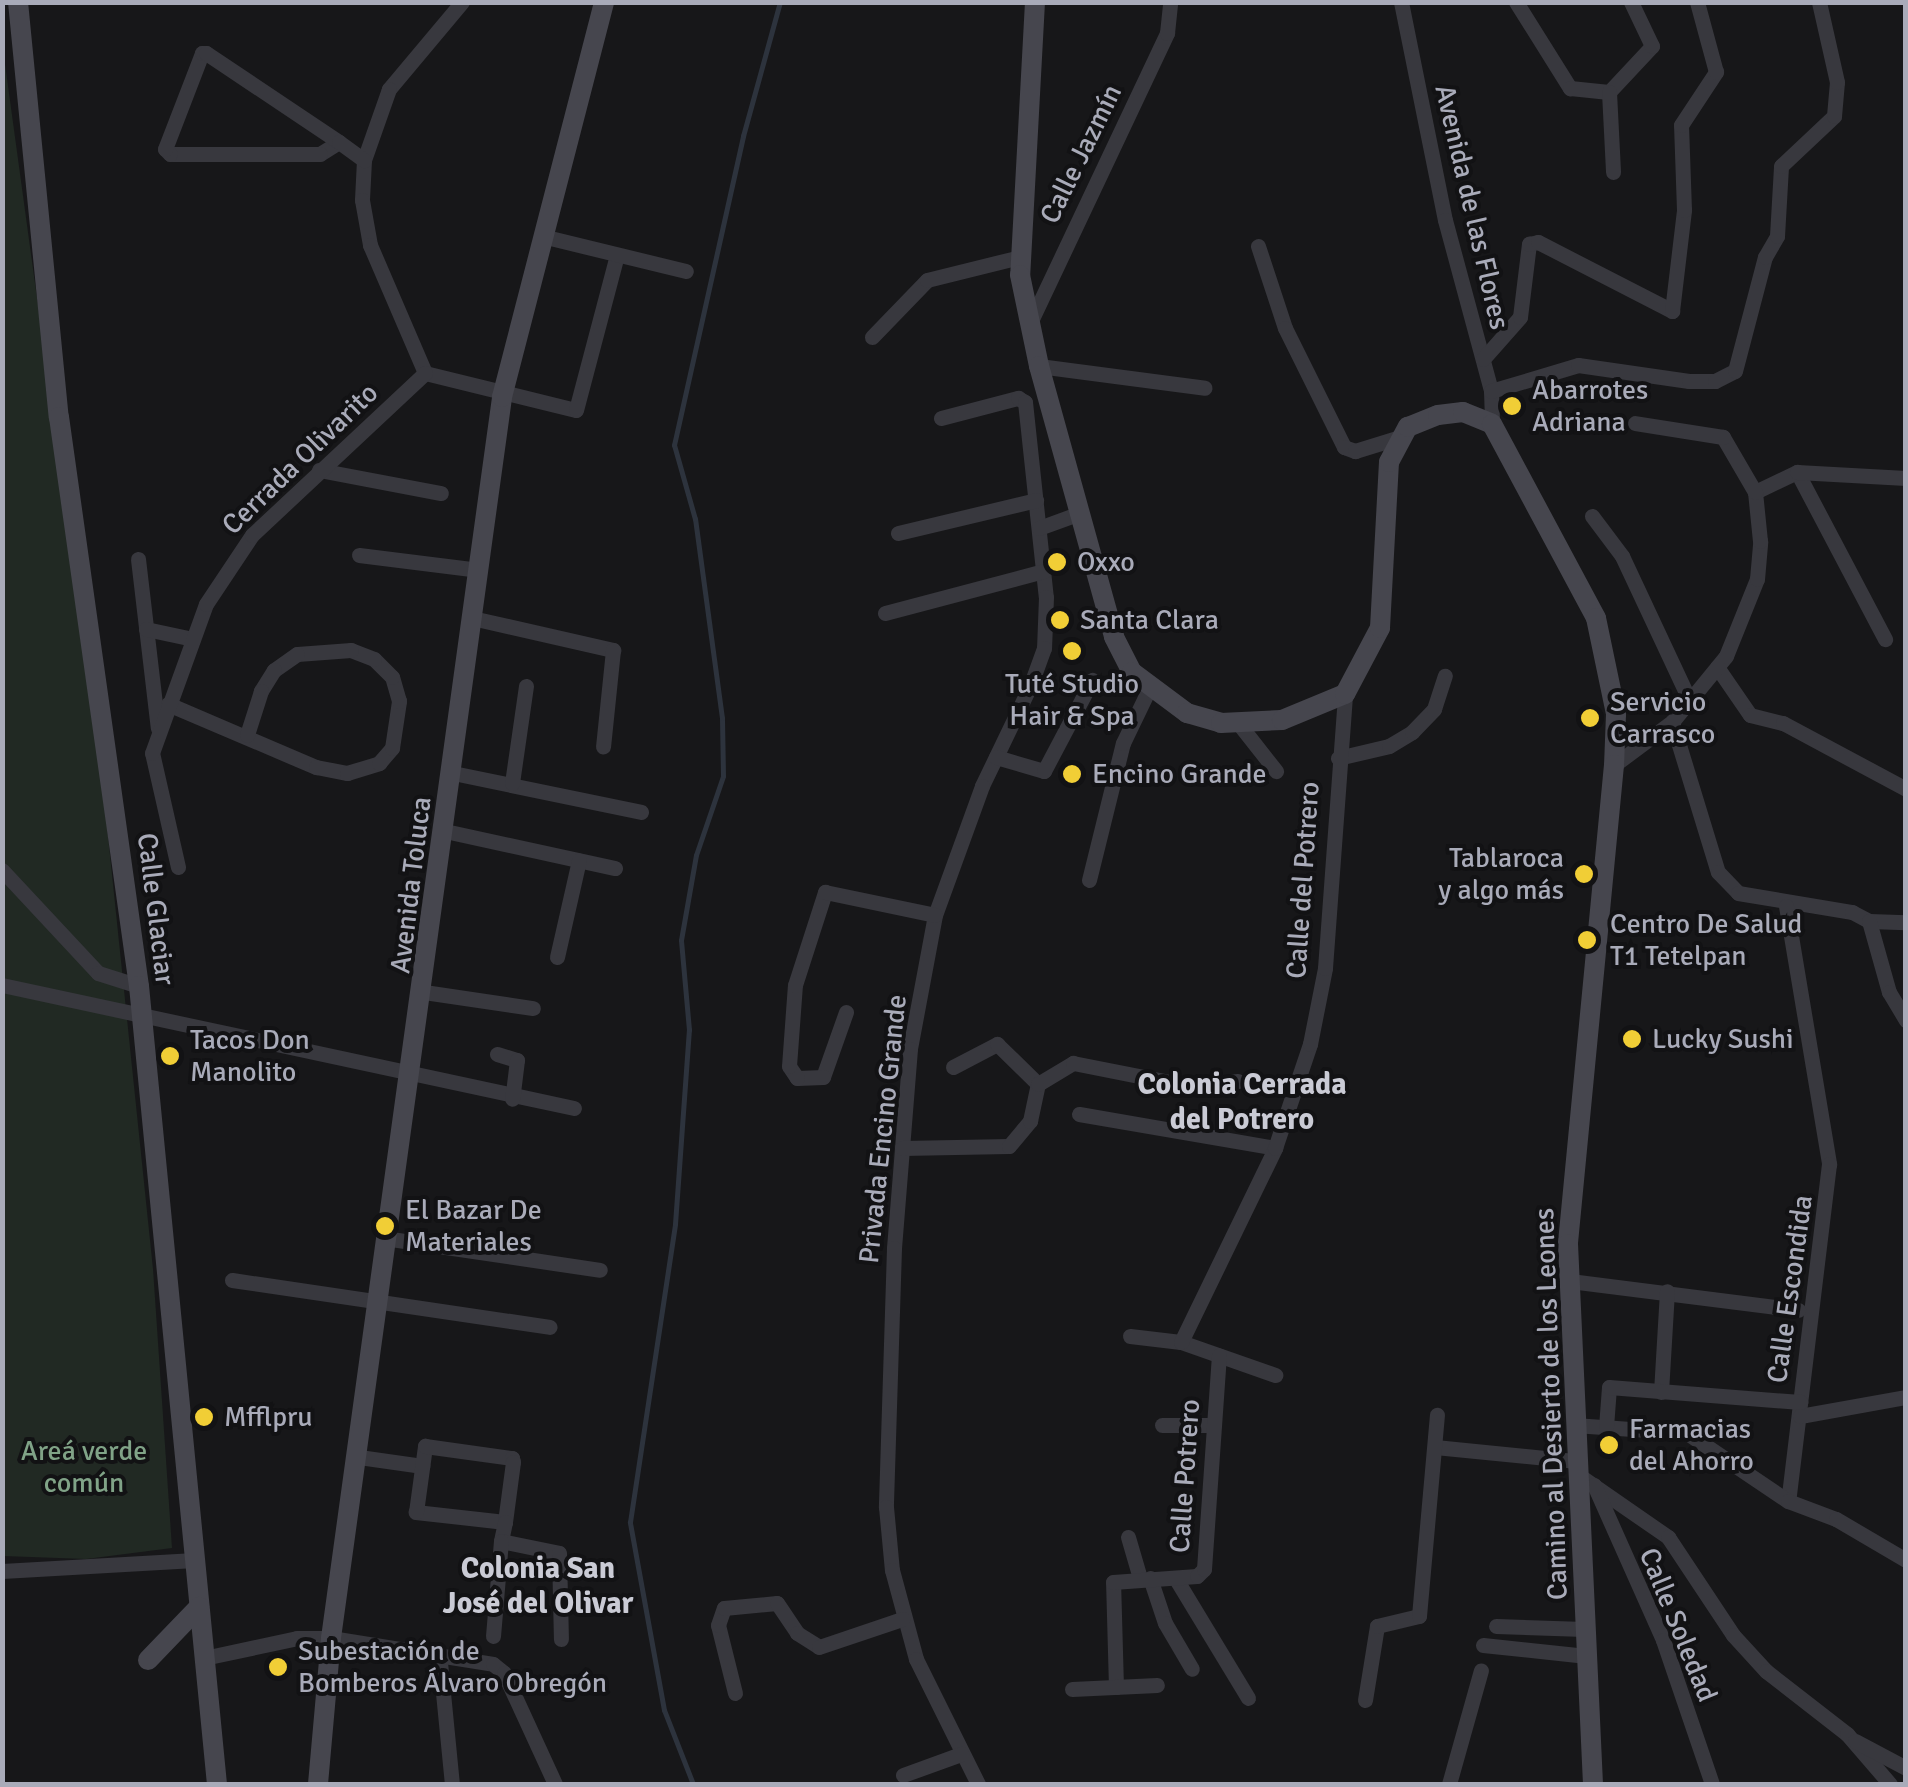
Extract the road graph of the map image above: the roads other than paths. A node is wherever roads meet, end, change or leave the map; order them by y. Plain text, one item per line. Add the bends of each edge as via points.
1 (3, 2) edge
2 (18, 2) edge
3 (462, 2) edge
4 (604, 2) edge
5 (1035, 2) edge
6 (1170, 2) edge
7 (1401, 2) edge
8 (1516, 2) edge
9 (1631, 2) edge
10 (1697, 2) edge
11 (1819, 2) edge
12 (21, 43) junction
13 (1609, 92) junction
14 (340, 142) junction
15 (364, 160) junction
16 (1613, 172) dead end
17 (542, 236) junction
18 (1258, 246) dead end
19 (617, 254) junction
20 (1020, 257) junction
21 (686, 271) dead end
22 (1029, 325) junction
23 (872, 337) dead end
24 (1483, 359) junction
25 (1038, 366) junction
26 (425, 373) junction
27 (1205, 388) dead end
28 (1491, 390) junction
29 (502, 397) junction
30 (941, 418) dead end
31 (1635, 423) dead end
32 (1492, 424) junction
33 (1397, 438) junction
34 (319, 470) junction
35 (1797, 472) junction
36 (1906, 478) edge
37 (1755, 492) junction
38 (441, 493) dead end
39 (1036, 500) junction
40 (1080, 514) junction
41 (1592, 516) dead end
42 (1039, 528) junction
43 (898, 533) dead end
44 (359, 555) dead end
45 (138, 558) dead end
46 (479, 570) junction
47 (1044, 571) junction
48 (885, 613) dead end
49 (472, 618) junction
50 (146, 629) junction
51 (193, 639) junction
52 (1885, 639) dead end
53 (1716, 667) junction
54 (1445, 676) dead end
55 (1092, 680) dead end
56 (526, 686) dead end
57 (1149, 690) junction
58 (1345, 694) junction
59 (1689, 699) junction
60 (168, 704) junction
61 (1672, 722) junction
62 (1239, 724) junction
63 (158, 730) junction
64 (247, 735) junction
65 (604, 746) dead end
66 (996, 757) junction
67 (1338, 758) junction
68 (1614, 766) junction
69 (1276, 771) dead end
70 (453, 773) junction
71 (512, 783) junction
72 (1906, 789) edge
73 (641, 812) dead end
74 (446, 831) junction
75 (579, 860) junction
76 (178, 867) dead end
77 (616, 868) dead end
78 (2, 870) edge
79 (1089, 880) dead end
80 (1786, 906) junction
81 (935, 915) junction
82 (1869, 921) junction
83 (1906, 922) edge
84 (558, 957) dead end
85 (2, 985) edge
86 (139, 986) junction
87 (424, 992) junction
88 (534, 1008) dead end
89 (846, 1012) dead end
90 (142, 1018) junction
91 (1906, 1020) edge
92 (497, 1054) dead end
93 (953, 1067) dead end
94 (413, 1073) junction
95 (1238, 1081) dead end
96 (1038, 1084) junction
97 (512, 1099) junction
98 (574, 1108) dead end
99 (1078, 1114) dead end
100 (902, 1148) junction
101 (1276, 1148) junction
102 (390, 1239) junction
103 (600, 1270) dead end
104 (232, 1280) dead end
105 (1570, 1281) junction
106 (1667, 1291) junction
107 (382, 1305) junction
108 (1798, 1310) dead end
109 (550, 1327) dead end
110 (1130, 1336) dead end
111 (1181, 1342) junction
112 (1219, 1356) junction
113 (1276, 1375) dead end
114 (1661, 1392) junction
115 (1906, 1397) edge
116 (1800, 1409) junction
117 (1437, 1415) dead end
118 (1162, 1425) dead end
119 (1574, 1425) junction
120 (1214, 1426) junction
121 (1606, 1427) junction
122 (1435, 1447) junction
123 (359, 1457) junction
124 (422, 1466) junction
125 (1582, 1473) junction
126 (1788, 1501) junction
127 (504, 1522) junction
128 (1128, 1537) dead end
129 (501, 1542) junction
130 (195, 1560) junction
131 (1906, 1560) edge
132 (2, 1571) edge
133 (1145, 1578) junction
134 (1176, 1579) junction
135 (199, 1607) junction
136 (902, 1619) junction
137 (1496, 1626) dead end
138 (1584, 1629) junction
139 (493, 1636) dead end
140 (331, 1638) junction
141 (561, 1638) dead end
142 (1483, 1646) dead end
143 (439, 1652) junction
144 (1586, 1656) junction
145 (204, 1658) junction
146 (148, 1660) dead end
147 (1192, 1669) dead end
148 (1481, 1670) dead end
149 (1157, 1685) dead end
150 (1116, 1687) junction
151 (1072, 1689) dead end
152 (735, 1693) dead end
153 (1248, 1698) dead end
154 (1365, 1700) dead end
155 (1852, 1740) junction
156 (961, 1754) junction
157 (1906, 1768) edge
158 (903, 1775) dead end
159 (217, 1784) edge
160 (318, 1784) edge
161 (452, 1784) edge
162 (555, 1784) edge
163 (978, 1784) edge
164 (1450, 1784) edge
165 (1593, 1784) edge
166 (1712, 1784) edge
167 (1890, 1784) edge

1 - 12 street, Calle Glaciar
2 - 12 street, Calle Glaciar
3 - 15 street via 389,89
4 - 17 street, Avenida Toluca
5 - 20 street
6 - 22 street, Calle Jazmín via 1167,33
7 - 24 street, Avenida de las Flores via 1445,220
8 - 13 street via 1570,88
9 - 13 street via 1652,46
10 - 24 street via 1716,72 1681,124 1684,210 1672,311 1538,242 1529,244 1520,317
11 - 28 street via 1836,82 1834,116 1784,158 1777,236 1765,257 1735,372 1689,382 1578,365
12 - 86 street, Calle Glaciar via 59,417
13 - 16 street
14 - 14 street via 320,154 165,149 202,53
14 - 15 street
15 - 26 street via 370,245
17 - 19 street
17 - 29 street, Avenida Toluca
18 - 33 street via 1271,293 1344,447 1355,451
19 - 21 street
19 - 29 street via 576,410
20 - 22 street
20 - 23 street via 927,280
22 - 25 street
24 - 28 street, Avenida de las Flores
25 - 27 street
25 - 40 street
26 - 29 street
26 - 34 street, Cerrada Olivarito
28 - 32 street, Avenida de las Flores
29 - 46 street, Avenida Toluca
30 - 39 street, Privada Encino Grande via 1022,398
31 - 37 street via 1723,437
32 - 33 street via 1462,412 1438,415
32 - 68 street, Camino al Desierto de los Leones via 1596,618 1611,676
33 - 58 street via 1389,462 1380,628
34 - 38 street
34 - 51 street, Cerrada Olivarito via 226,567
35 - 36 street
35 - 37 street
35 - 52 street
37 - 53 street via 1757,579
39 - 42 street, Privada Encino Grande
39 - 43 street
40 - 42 street
40 - 57 street via 1114,637
41 - 59 street via 1622,556
42 - 47 street, Privada Encino Grande
44 - 46 street
45 - 50 street
46 - 49 street, Avenida Toluca
47 - 48 street
47 - 66 street, Privada Encino Grande via 1044,648
49 - 65 street via 613,650
49 - 70 street, Avenida Toluca
50 - 51 street
50 - 63 street
51 - 60 street, Cerrada Olivarito
53 - 59 street
53 - 72 street via 1750,715 1783,723
54 - 67 street via 1434,709 1412,732
55 - 66 street via 1044,771
56 - 71 street
57 - 62 street via 1187,713
57 - 79 street via 1124,743
58 - 62 street via 1282,720
58 - 67 street, Calle del Potrero
59 - 61 street
60 - 63 street, Cerrada Olivarito
60 - 64 street
61 - 68 street
61 - 80 street via 1718,872 1738,893
62 - 69 street
63 - 76 street, Cerrada Olivarito via 152,753
64 - 64 street via 316,767 362,771 392,748 399,700 392,677 352,650 297,654 274,670
66 - 81 street, Privada Encino Grande
67 - 101 street, Calle del Potrero via 1325,968 1310,1044
68 - 105 street, Camino al Desierto de los Leones
70 - 71 street
70 - 74 street, Avenida Toluca
71 - 73 street
74 - 75 street
74 - 87 street, Avenida Toluca
75 - 77 street
75 - 84 street
78 - 86 street via 98,972
80 - 82 street via 1838,909
80 - 116 street, Calle Escondida via 1829,1164
81 - 89 street via 825,892 795,986 789,1066 797,1078 823,1077
81 - 100 street, Privada Encino Grande via 910,1049
82 - 83 street
82 - 91 street via 1889,992
85 - 90 street
86 - 90 street, Calle Glaciar
87 - 88 street
87 - 94 street, Avenida Toluca
90 - 94 street
90 - 130 street, Calle Glaciar
92 - 97 street via 517,1060
93 - 96 street via 997,1044
94 - 97 street
94 - 102 street, Avenida Toluca
95 - 96 street via 1188,1086 1072,1063
96 - 100 street via 1030,1121 1008,1146
97 - 98 street
99 - 101 street
100 - 136 street, Privada Encino Grande via 886,1507
101 - 111 street, Calle del Potrero
102 - 103 street
102 - 107 street, Avenida Toluca
104 - 107 street
105 - 106 street
105 - 119 street, Camino al Desierto de los Leones
106 - 108 street
106 - 114 street
107 - 109 street
107 - 123 street, Avenida Toluca
110 - 111 street
111 - 112 street
112 - 113 street
112 - 120 street, Calle Potrero
114 - 116 street
114 - 121 street via 1609,1387
115 - 116 street
116 - 126 street, Calle Escondida
117 - 122 street
118 - 120 street
119 - 121 street
119 - 125 street, Camino al Desierto de los Leones
120 - 134 street, Calle Potrero via 1204,1569
121 - 126 street via 1687,1433
122 - 125 street
122 - 154 street via 1419,1616 1377,1626
123 - 124 street
123 - 140 street, Avenida Toluca
124 - 127 street via 416,1512
124 - 127 street via 430,1444 507,1454 512,1462
125 - 138 street, Camino al Desierto de los Leones
125 - 155 street via 1668,1536 1733,1635 1766,1671
125 - 166 street, Calle Soledad via 1664,1640
126 - 131 street via 1836,1519
127 - 129 street
128 - 133 street
129 - 139 street
129 - 141 street via 559,1552
130 - 132 street
130 - 135 street, Calle Glaciar
133 - 134 street
133 - 147 street
133 - 150 street via 1112,1584
134 - 153 street
135 - 145 street, Calle Glaciar
135 - 146 street
136 - 152 street via 819,1646 798,1633 776,1604 724,1608 718,1624
136 - 156 street, Privada Encino Grande
137 - 138 street
138 - 144 street, Camino al Desierto de los Leones
140 - 143 street
140 - 145 street via 297,1638
140 - 160 street, Avenida Toluca
142 - 144 street
143 - 161 street
143 - 162 street via 500,1666
144 - 165 street, Camino al Desierto de los Leones
145 - 159 street, Calle Glaciar
148 - 164 street
149 - 150 street
150 - 151 street
155 - 157 street
155 - 167 street
156 - 158 street
156 - 163 street, Privada Encino Grande

